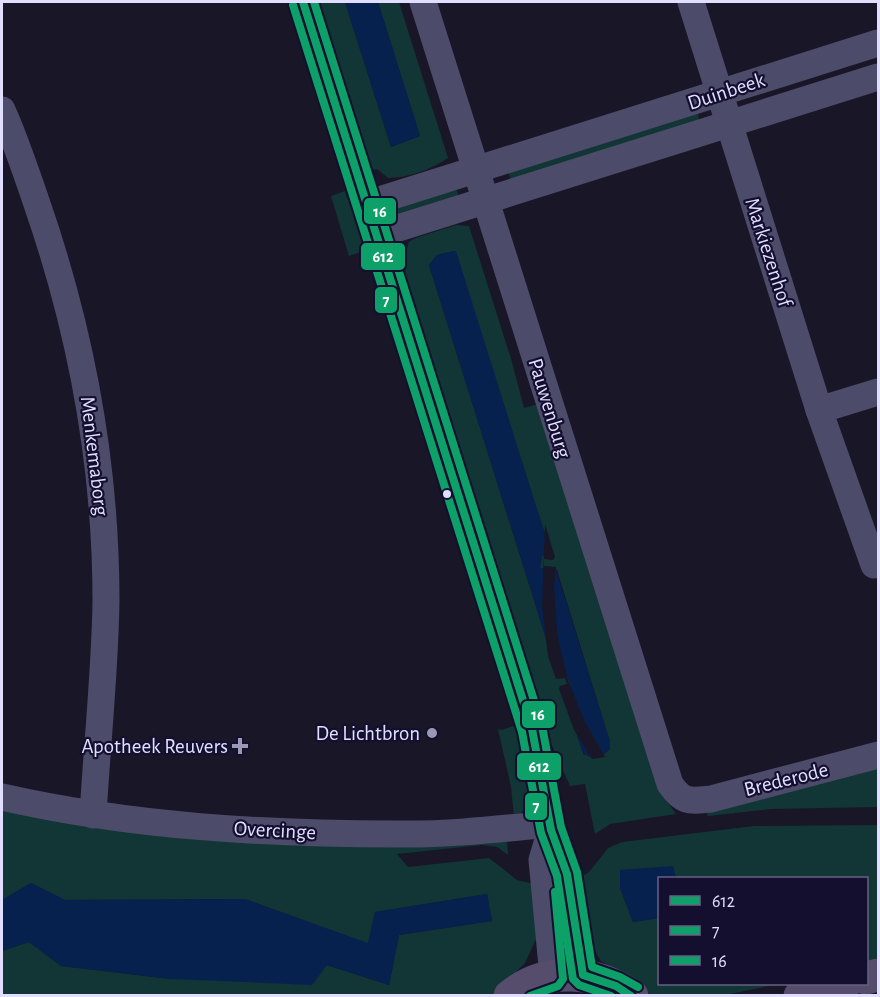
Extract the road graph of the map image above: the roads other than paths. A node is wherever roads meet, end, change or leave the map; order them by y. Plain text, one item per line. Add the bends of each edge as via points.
1 (303, 2) edge
2 (423, 2) edge
3 (691, 2) edge
4 (879, 43) edge
5 (879, 77) edge
6 (720, 93) junction
7 (2, 110) edge
8 (728, 124) junction
9 (476, 170) junction
10 (486, 201) junction
11 (367, 204) junction
12 (376, 236) junction
13 (879, 392) edge
14 (819, 410) junction
15 (874, 565) dead end
16 (879, 755) edge
17 (2, 796) edge
18 (694, 801) joint
19 (93, 815) junction
20 (550, 827) junction
21 (841, 985) edge
22 (565, 987) edge
23 (510, 996) edge
24 (632, 996) edge
25 (800, 996) edge

1 - 11 street
2 - 9 street, Pauwenburg
3 - 6 street, Markiezenhof
4 - 6 street, Duinbeek
5 - 8 street, Duinbeek
6 - 8 street, Markiezenhof
6 - 9 street, Duinbeek
7 - 19 street, Menkemaborg via 53,250 78,342 96,448 106,602
8 - 10 street, Duinbeek
8 - 14 street, Markiezenhof
9 - 10 street, Pauwenburg
9 - 11 street, Duinbeek
10 - 12 street, Duinbeek
10 - 18 street, Pauwenburg via 664,770 679,797
11 - 12 street
12 - 20 street via 532,729
13 - 14 street
14 - 15 street, Markiezenhof
16 - 18 street, Brederode
17 - 19 street, Overcinge
19 - 20 street, Overcinge via 248,830 397,835
20 - 22 street via 543,860
21 - 25 main road
22 - 23 main road via 525,986
22 - 24 main road via 616,986

